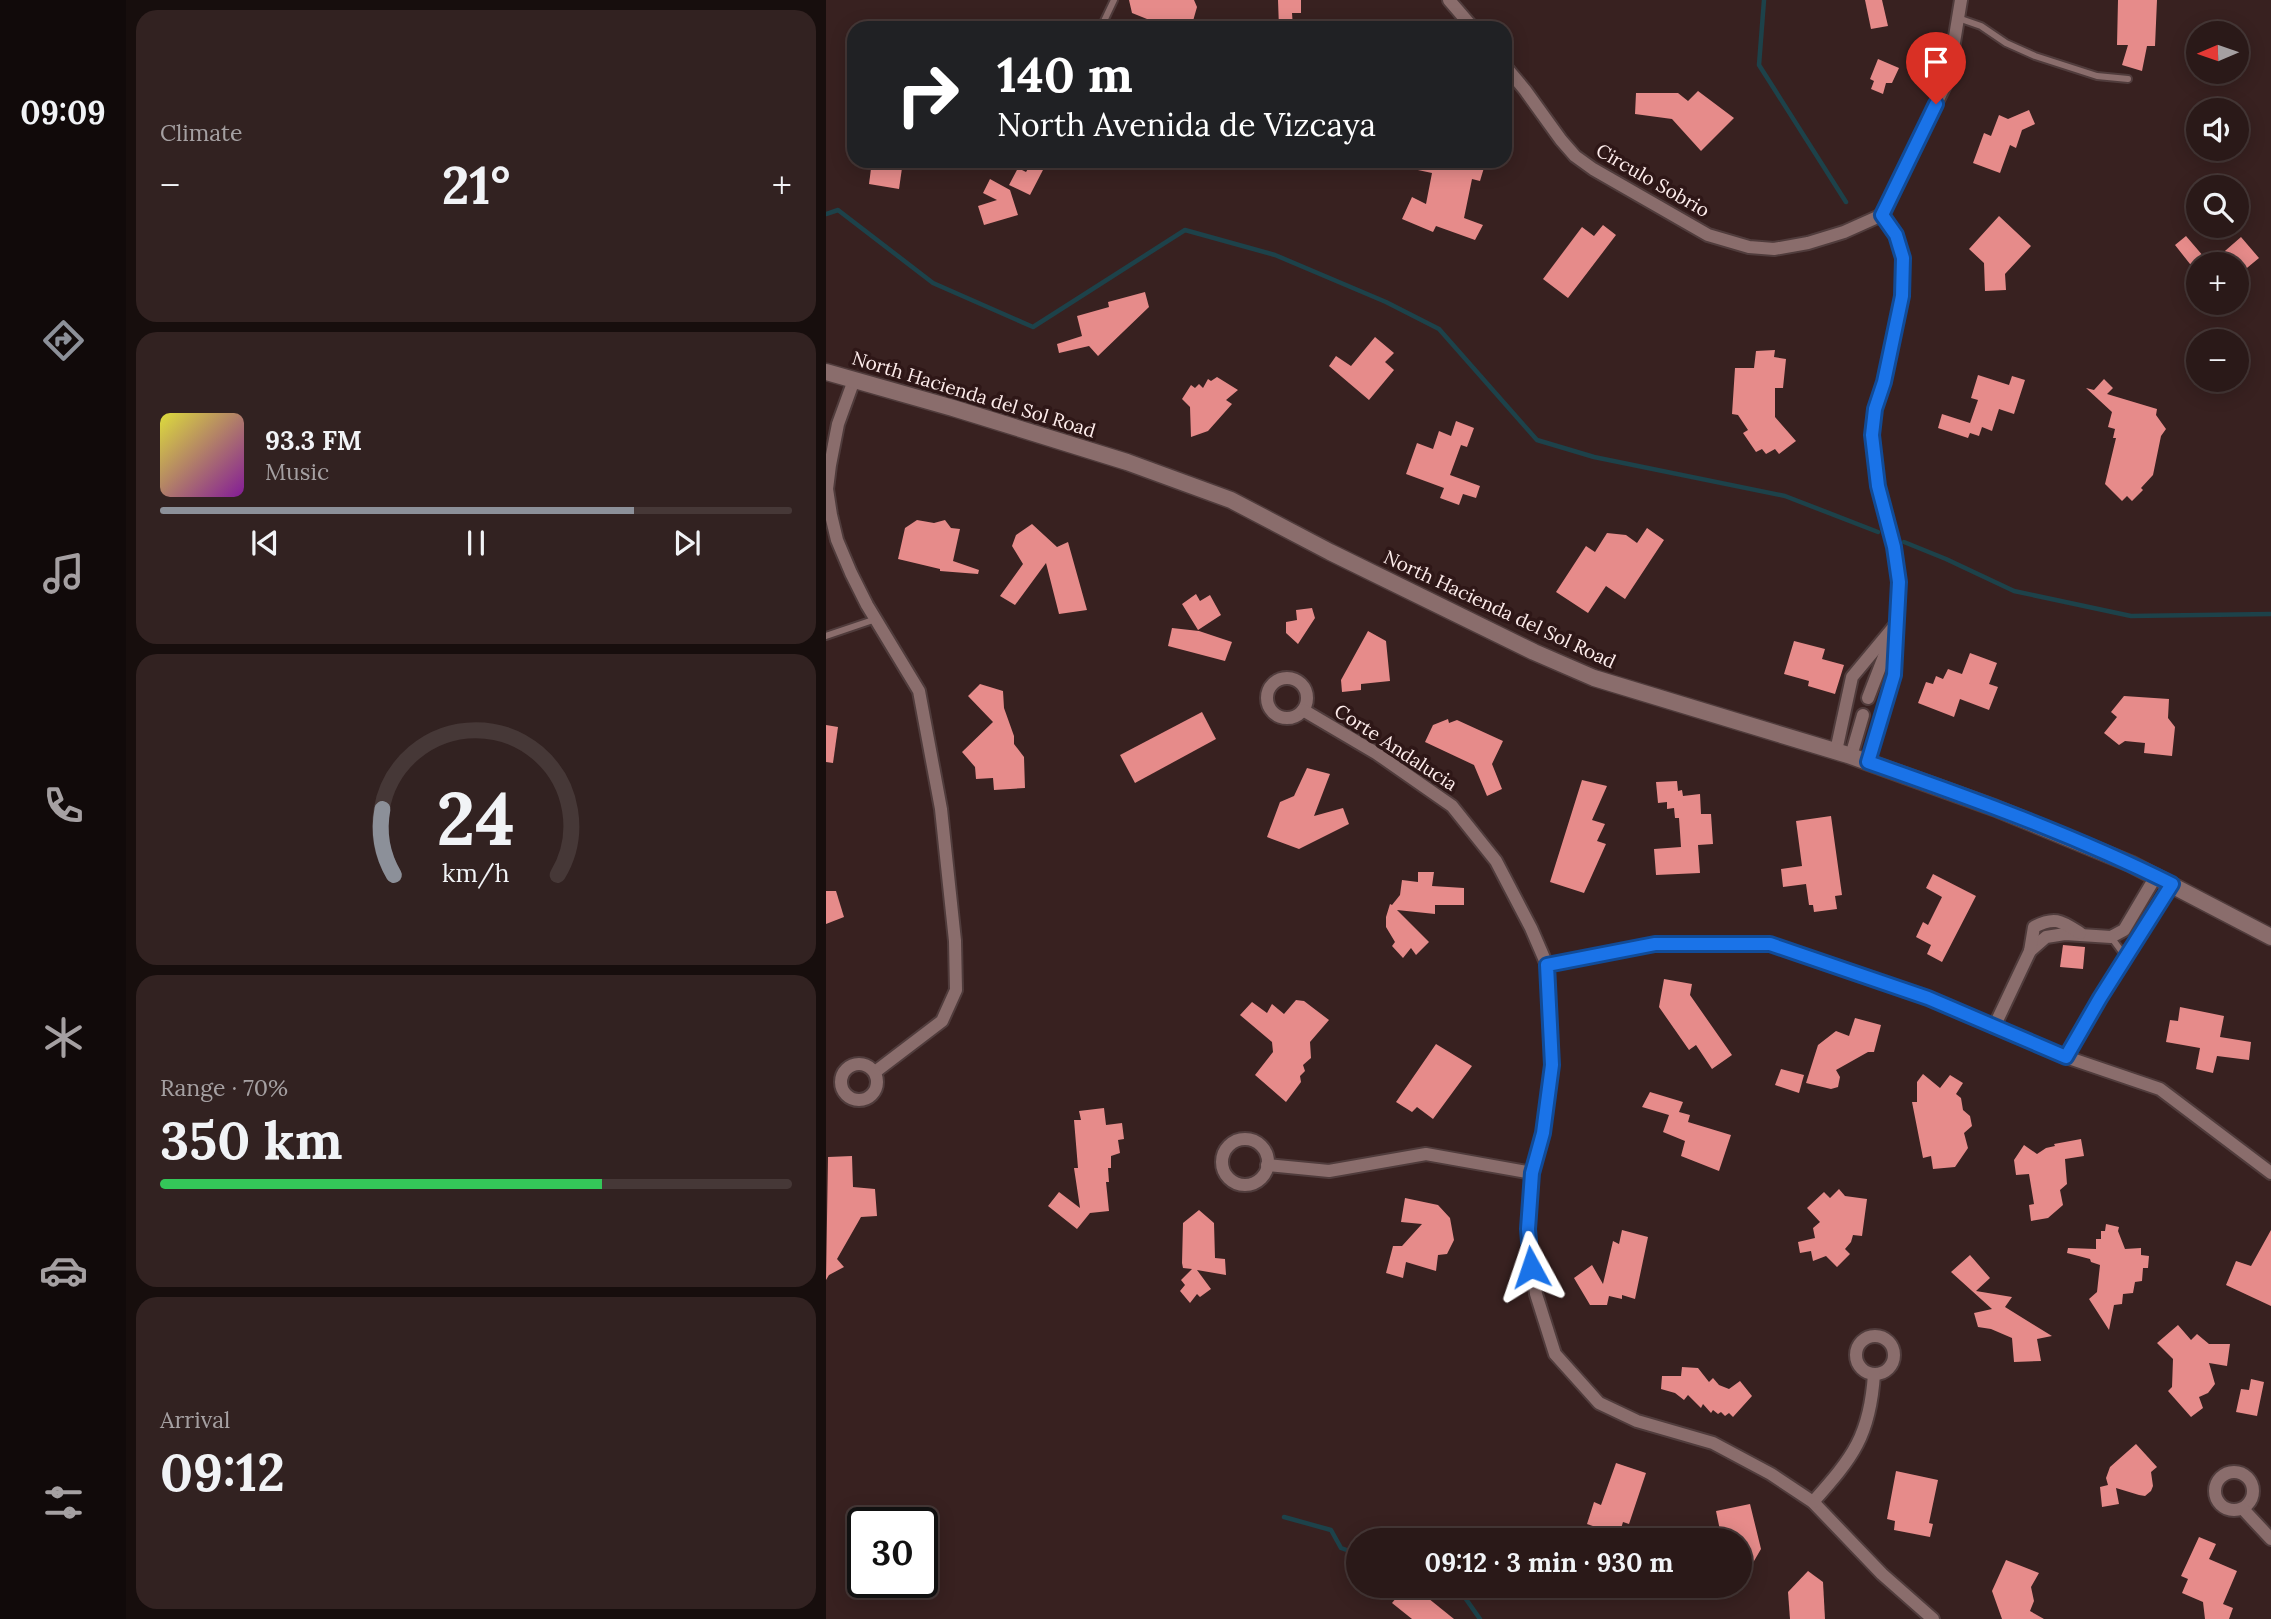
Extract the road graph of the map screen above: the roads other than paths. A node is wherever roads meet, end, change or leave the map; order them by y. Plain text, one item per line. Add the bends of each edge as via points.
1 (1114, 0) edge
2 (1449, 0) edge
3 (1961, 0) edge
4 (1958, 18) junction
5 (1104, 21) edge
6 (1467, 21) edge
7 (1512, 74) edge
8 (2128, 79) dead end
9 (1882, 215) junction
10 (826, 372) edge
11 (854, 380) junction
12 (876, 620) junction
13 (1897, 623) junction
14 (826, 636) edge
15 (1868, 698) dead end
16 (1303, 710) dead end
17 (1863, 715) dead end
18 (1844, 754) junction
19 (1868, 762) junction
20 (2157, 876) junction
21 (2172, 884) junction
22 (2111, 937) junction
23 (2271, 937) edge
24 (2126, 958) junction
25 (1547, 965) junction
26 (1994, 1027) junction
27 (2066, 1057) junction
28 (874, 1072) dead end
29 (1268, 1165) dead end
30 (1532, 1173) junction
31 (2271, 1173) edge
32 (1874, 1374) dead end
33 (1813, 1502) junction
34 (2243, 1508) dead end
35 (2271, 1539) edge
36 (1933, 1619) edge

1 - 5 lane
2 - 6 street
3 - 4 street
4 - 8 lane via 2035,56 2097,76
4 - 9 street via 1948,79
7 - 9 street, Circulo Sobrio via 1575,156 1708,235 1774,249 1844,232
9 - 13 street via 1896,235 1903,258 1902,296 1872,435 1899,582
10 - 11 street, North Hacienda del Sol Road
11 - 12 street via 838,424 827,489 837,540
11 - 18 street, North Hacienda del Sol Road via 1127,462 1231,500 1594,678
12 - 14 lane
12 - 28 street via 919,691 941,809 956,990 942,1021
13 - 15 street
13 - 18 street via 1852,677
13 - 19 street via 1894,675
16 - 25 street, Corte Andalucia via 1452,806 1496,861
17 - 18 street
18 - 19 street, North Hacienda del Sol Road
19 - 20 street, North Hacienda del Sol Road via 1996,808
20 - 21 street, North Hacienda del Sol Road
20 - 22 street via 2124,930
21 - 23 street, North Hacienda del Sol Road
21 - 24 street
22 - 24 lane
22 - 26 street via 2046,937 2030,951
24 - 27 street
25 - 26 street via 1655,944 1770,944 1928,998
25 - 30 street via 1552,1065 1543,1133
26 - 27 street
27 - 31 street via 2160,1089
29 - 30 street via 1328,1171 1426,1154
30 - 33 street via 1528,1229 1536,1294 1555,1354 1599,1403 1637,1421 1713,1443
32 - 33 street via 1870,1416 1863,1435 1847,1463
33 - 36 street
34 - 35 street

